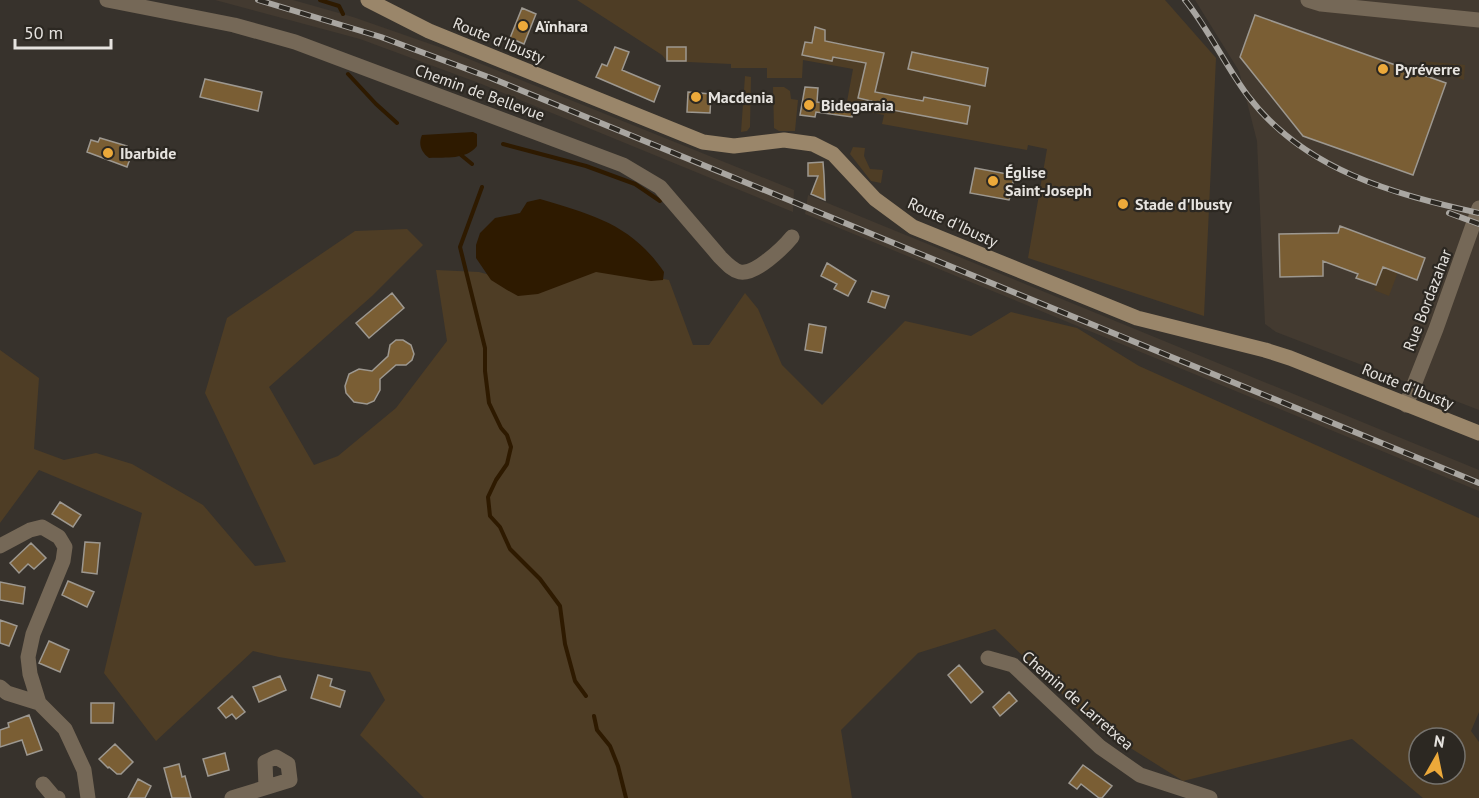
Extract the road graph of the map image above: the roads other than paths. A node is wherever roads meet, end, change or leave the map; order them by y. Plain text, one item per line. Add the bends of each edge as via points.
1 (107, 0) edge
2 (368, 0) edge
3 (1308, 0) edge
4 (1479, 20) edge
5 (1479, 208) edge
6 (792, 237) dead end
7 (1406, 405) junction
8 (1479, 433) edge
9 (0, 546) edge
10 (988, 658) dead end
11 (0, 687) edge
12 (39, 704) junction
13 (43, 784) dead end
14 (266, 788) dead end
15 (58, 798) edge
16 (88, 798) edge
17 (232, 798) edge
18 (1210, 798) edge

1 - 6 street, Chemin de Bellevue via 234,25 296,42 623,165 660,187 720,257 740,272 757,268
2 - 7 street, Route d'Ibusty via 429,31 703,142 734,146 784,140 813,144 833,154 875,199 913,227 1137,318 1273,353
3 - 4 street
5 - 7 street, Rue Bordazahar
7 - 8 street, Route d'Ibusty
9 - 12 street via 42,527 59,537 65,547 28,657
10 - 18 street, Chemin de Larretxea via 1014,665 1100,747 1140,775
11 - 12 street
12 - 16 street via 64,729 84,770
13 - 15 street
14 - 17 street

